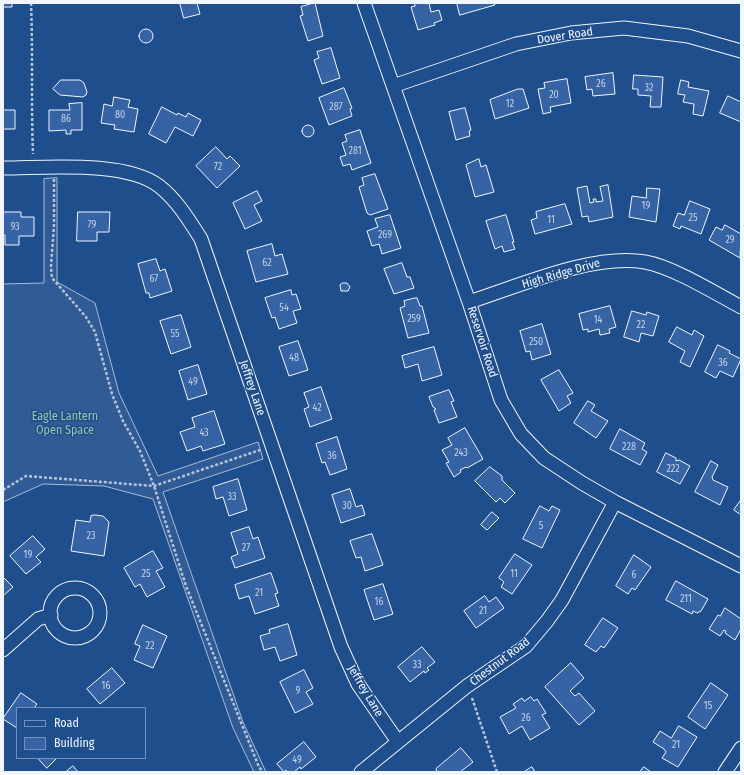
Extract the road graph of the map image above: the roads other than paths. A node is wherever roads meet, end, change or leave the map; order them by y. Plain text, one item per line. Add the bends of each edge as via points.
1 (364, 3) edge
2 (741, 52) edge
3 (393, 86) junction
4 (3, 168) edge
5 (469, 302) junction
6 (741, 307) edge
7 (615, 502) junction
8 (741, 566) edge
9 (51, 615) dead end
10 (3, 650) edge
11 (398, 742) junction
12 (741, 748) edge
13 (361, 772) edge
14 (725, 772) edge

1 - 3 street, Reservoir Road
2 - 3 street, Dover Road via 688,36 624,28 571,32 516,44
3 - 5 street, Reservoir Road
4 - 11 street, Jeffrey Lane via 101,168 135,174 159,186 181,208 201,239 340,647 358,684
5 - 6 street, High Ridge Drive via 575,268 608,261 645,262 678,274
5 - 7 street, Reservoir Road via 501,400 520,434 544,458
7 - 8 street, Reservoir Road
7 - 11 street, Chestnut Road via 562,600 526,646 467,686
9 - 10 street via 38,619
11 - 13 street, Chestnut Road
12 - 14 street

